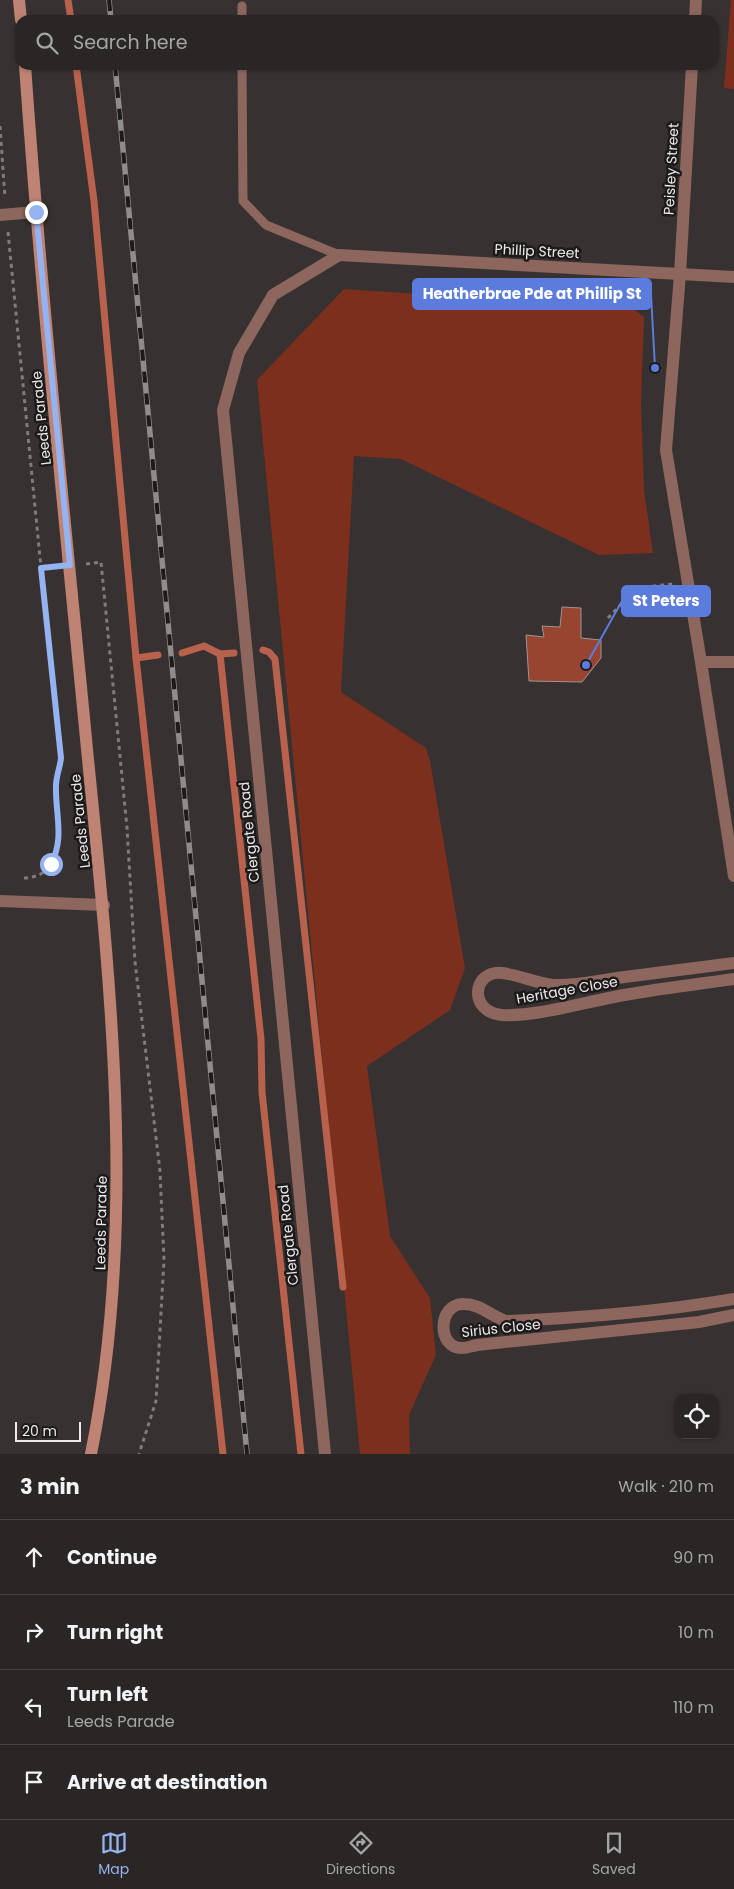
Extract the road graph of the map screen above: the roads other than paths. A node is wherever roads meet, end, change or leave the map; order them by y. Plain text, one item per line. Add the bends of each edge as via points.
1 (18, 0) edge
2 (696, 0) edge
3 (242, 6) dead end
4 (20, 15) edge
5 (242, 15) edge
6 (695, 15) edge
7 (25, 70) edge
8 (242, 70) edge
9 (692, 70) edge
10 (36, 212) junction
11 (3, 215) edge
12 (339, 254) junction
13 (680, 274) junction
14 (734, 277) edge
15 (701, 662) junction
16 (734, 662) edge
17 (734, 876) edge
18 (0, 901) edge
19 (104, 905) junction
20 (734, 963) edge
21 (734, 979) edge
22 (734, 1299) edge
23 (734, 1315) edge
24 (91, 1454) edge
25 (325, 1454) edge

1 - 4 main road
2 - 6 street
3 - 5 lane
7 - 10 main road, Leeds Parade
8 - 12 lane via 243,201 266,225
9 - 13 street, Peisley Street
10 - 11 street
10 - 19 main road, Leeds Parade
12 - 13 street, Phillip Street
12 - 25 street, Clergate Road via 273,295 239,353 223,410
13 - 14 street, Phillip Street
13 - 15 street, Peisley Street via 666,450
15 - 16 street
15 - 17 street, Peisley Street
18 - 19 street
19 - 24 main road, Leeds Parade via 117,1154 116,1252 108,1357
20 - 21 street, Heritage Close via 568,985 492,974 478,986 477,994 480,1005 488,1012 524,1015 627,994
22 - 23 street, Sirius Close via 578,1318 506,1321 474,1305 463,1304 451,1308 442,1324 444,1336 450,1343 463,1348 699,1322

